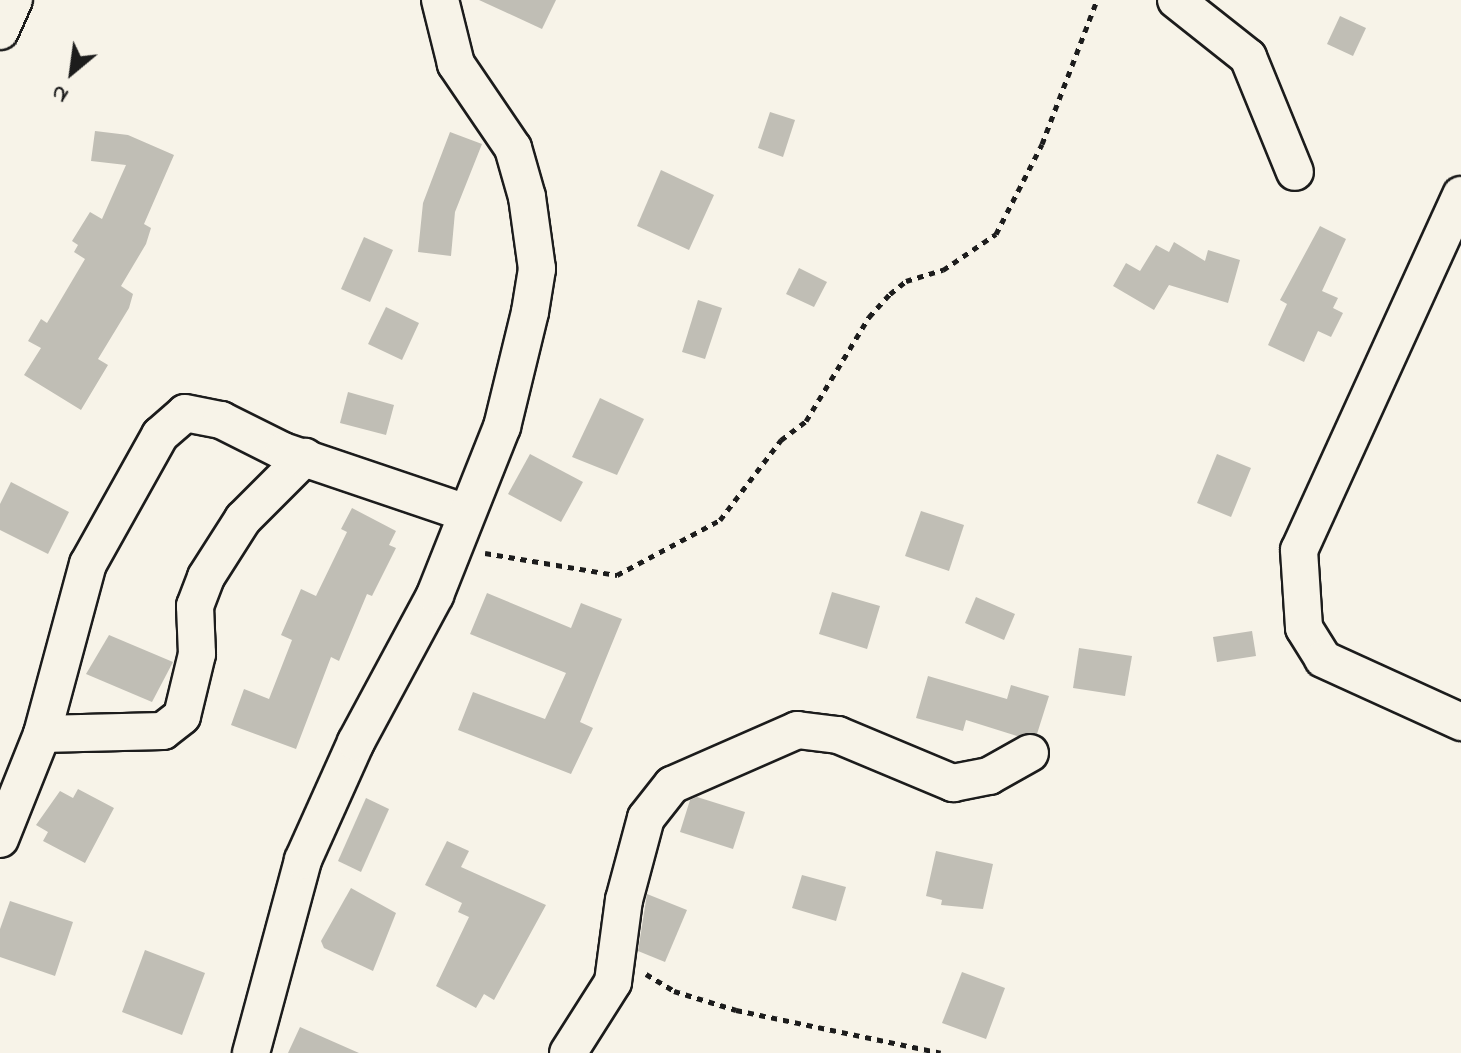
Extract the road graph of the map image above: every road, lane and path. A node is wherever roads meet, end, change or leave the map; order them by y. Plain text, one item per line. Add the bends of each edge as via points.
1 (14, 0) edge
2 (440, 0) edge
3 (1097, 0) edge
4 (1176, 0) edge
5 (0, 31) edge
6 (1295, 172) dead end
7 (1461, 195) edge
8 (305, 457) junction
9 (466, 513) junction
10 (451, 552) junction
11 (1461, 722) edge
12 (42, 734) junction
13 (1030, 753) dead end
14 (0, 839) edge
15 (615, 955) junction
16 (251, 1053) edge
17 (568, 1053) edge
18 (941, 1053) edge

1 - 5 street
2 - 9 street via 444,34 456,64 513,148 527,197 537,269 502,427
3 - 10 path via 1042,144 996,234 943,270 906,281 890,294 869,317 806,421 781,440 720,520 617,575 496,554
4 - 6 street via 1248,57
7 - 11 street via 1299,550 1304,628 1323,659
8 - 9 street
8 - 12 street via 243,519 206,577 195,606 197,654 182,716 163,731
8 - 12 street via 221,420 185,413 160,435 88,564
9 - 10 street
10 - 16 street via 303,860
12 - 14 street
13 - 15 street via 989,776 953,783 838,735 797,730 672,785 646,818
15 - 17 street via 613,982
15 - 18 path via 674,991 736,1010

